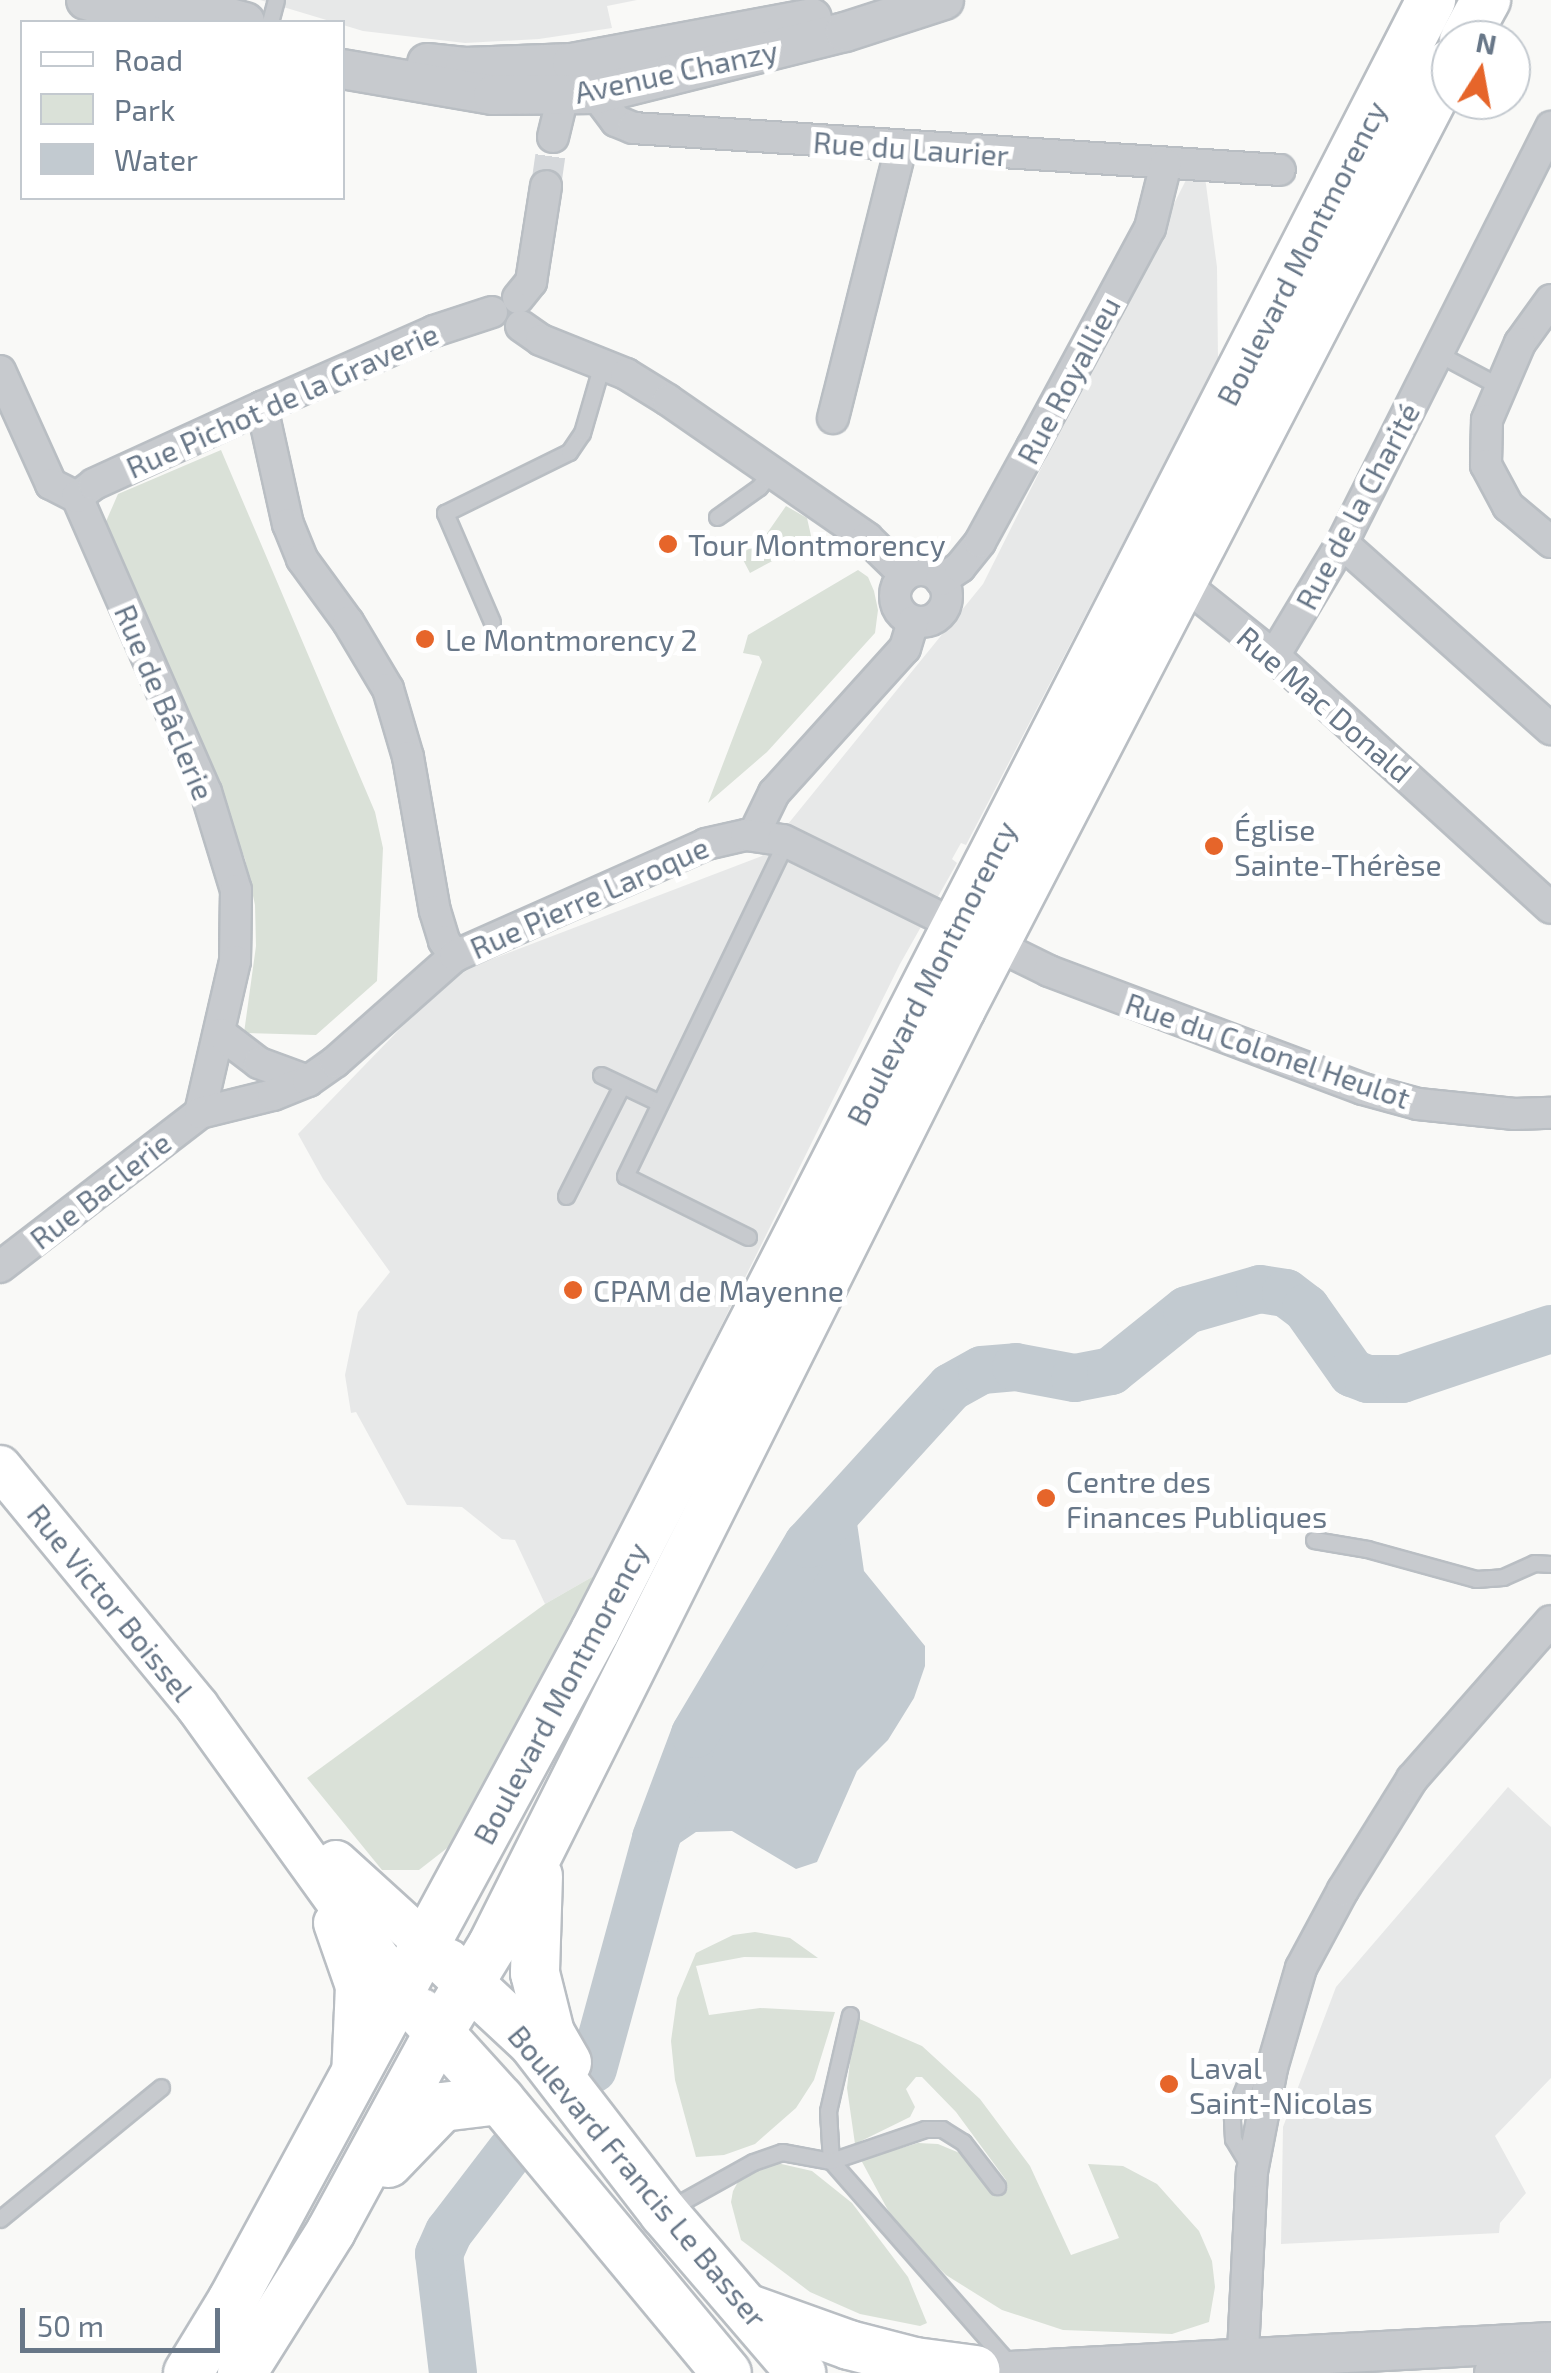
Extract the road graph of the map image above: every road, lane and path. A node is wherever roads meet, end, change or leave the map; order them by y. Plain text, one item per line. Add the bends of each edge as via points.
1 (86, 0) edge
2 (164, 0) edge
3 (913, 0) edge
4 (944, 0) edge
5 (1431, 0) edge
6 (1464, 0) edge
7 (155, 20) edge
8 (238, 20) edge
9 (684, 41) junction
10 (345, 47) edge
11 (345, 70) edge
12 (660, 78) junction
13 (576, 84) junction
14 (1431, 99) edge
15 (1551, 128) edge
16 (553, 136) tunnel mouth
17 (901, 148) junction
18 (1397, 161) junction
19 (1166, 164) junction
20 (1280, 170) dead end
21 (546, 186) tunnel mouth
22 (1551, 300) edge
23 (510, 312) junction
24 (1437, 353) junction
25 (602, 364) junction
26 (0, 371) edge
27 (1501, 386) junction
28 (262, 407) junction
29 (833, 418) dead end
30 (771, 472) junction
31 (76, 497) junction
32 (716, 517) dead end
33 (1551, 542) edge
34 (1342, 544) junction
35 (905, 575) junction
36 (941, 580) junction
37 (1184, 584) junction
38 (913, 621) junction
39 (492, 622) dead end
40 (1274, 656) junction
41 (1551, 729) edge
42 (754, 834) junction
43 (786, 842) junction
44 (1551, 908) edge
45 (975, 936) junction
46 (455, 956) junction
47 (232, 1044) junction
48 (601, 1075) dead end
49 (308, 1081) junction
50 (622, 1085) junction
51 (235, 1104) junction
52 (660, 1104) junction
53 (200, 1113) junction
54 (1551, 1113) edge
55 (566, 1196) dead end
56 (748, 1237) dead end
57 (0, 1267) edge
58 (0, 1467) edge
59 (1314, 1540) dead end
60 (1551, 1564) edge
61 (1551, 1621) edge
62 (220, 1738) junction
63 (540, 1852) junction
64 (436, 1992) junction
65 (850, 2015) dead end
66 (353, 2080) junction
67 (160, 2087) dead end
68 (500, 2100) junction
69 (831, 2161) junction
70 (997, 2186) dead end
71 (664, 2212) junction
72 (0, 2219) edge
73 (331, 2231) junction
74 (746, 2308) junction
75 (676, 2310) junction
76 (1551, 2342) edge
77 (1242, 2366) edge
78 (1551, 2370) edge
79 (987, 2371) edge
80 (188, 2373) edge
81 (242, 2373) edge
82 (728, 2373) edge
83 (748, 2373) edge
84 (801, 2373) edge
85 (1494, 2373) edge

1 - 7 street
2 - 8 street
3 - 9 street, Avenue Chanzy
4 - 12 street, Avenue Chanzy
5 - 45 main road, Boulevard Montmorency
6 - 18 street
9 - 12 lane
9 - 13 street, Avenue Chanzy
10 - 13 street, Avenue Chanzy
11 - 13 street, Avenue Chanzy via 493,95
12 - 13 street, Avenue Chanzy
13 - 16 street
13 - 17 street, Rue du Laurier via 616,121 678,132
14 - 18 main road, Boulevard Montmorency
15 - 24 street, Rue de la Charité
17 - 19 street, Rue du Laurier
17 - 29 street
18 - 37 main road, Boulevard Montmorency
19 - 20 street, Rue du Laurier
19 - 36 street, Rue Royallieu via 1150,228 1032,447 980,542
21 - 23 street via 531,282
22 - 27 street via 1520,343
23 - 25 street via 541,340
23 - 28 street, Rue Pichot de la Graverie via 434,331
24 - 27 lane
24 - 34 street, Rue de la Charité
25 - 30 street
25 - 39 lane via 582,432 569,452 445,513
26 - 31 street, Rue de Bâclerie via 50,484
27 - 33 street via 1487,420 1486,466 1508,506
28 - 31 street, Rue Pichot de la Graverie
28 - 46 street via 302,559 388,688 408,757 435,911
30 - 32 lane
30 - 35 street via 867,538
31 - 47 street, Rue de Bâclerie via 206,792 236,890
34 - 40 street, Rue de la Charité
34 - 41 street
35 - 36 street via 924,570
35 - 38 street via 894,600
36 - 38 street via 947,596 942,611
37 - 40 street, Rue Mac Donald
37 - 45 main road, Boulevard Montmorency
38 - 42 street via 905,648 774,793
40 - 44 street, Rue Mac Donald
42 - 43 street, Rue Pierre Laroque
42 - 46 street, Rue Pierre Laroque via 706,844
43 - 45 street, Rue Pierre Laroque
43 - 52 lane
45 - 54 street, Rue du Colonel Heulot via 1049,971 1363,1088 1418,1104
45 - 63 main road, Boulevard Montmorency
45 - 64 main road, Boulevard Montmorency via 539,1733
46 - 49 street, Rue Pierre Laroque
47 - 49 street
47 - 51 street
47 - 53 street, Rue Baclerie
48 - 50 lane
49 - 51 street, Rue Pierre Laroque
50 - 52 lane
50 - 55 lane
51 - 53 street, Rue Baclerie
52 - 56 lane via 626,1176
53 - 57 street, Rue Baclerie
58 - 62 main road, Rue Victor Boissel
59 - 60 lane via 1476,1579
61 - 77 street via 1412,1779 1301,1968 1252,2172
62 - 64 main road, Rue Victor Boissel
62 - 66 main road via 234,1786 335,1922 357,1986
63 - 64 main road, Boulevard Montmorency
63 - 71 main road via 535,1973 550,2032
64 - 66 main road
64 - 68 main road, Boulevard Francis Le Basser
64 - 71 main road
64 - 73 main road via 394,2063
65 - 69 lane via 828,2110
66 - 80 main road
67 - 72 lane
68 - 73 main road via 456,2103 431,2116
68 - 75 main road, Boulevard Francis Le Basser
69 - 70 lane via 942,2129 963,2142
69 - 71 lane via 782,2152
69 - 79 lane
71 - 74 main road, Boulevard Francis Le Basser
73 - 81 main road
74 - 79 main road via 849,2345
74 - 84 main road, Boulevard Francis Le Basser
75 - 82 main road, Boulevard Francis Le Basser
75 - 83 street, Boulevard Francis Le Basser
76 - 77 street
77 - 79 street
78 - 85 street

